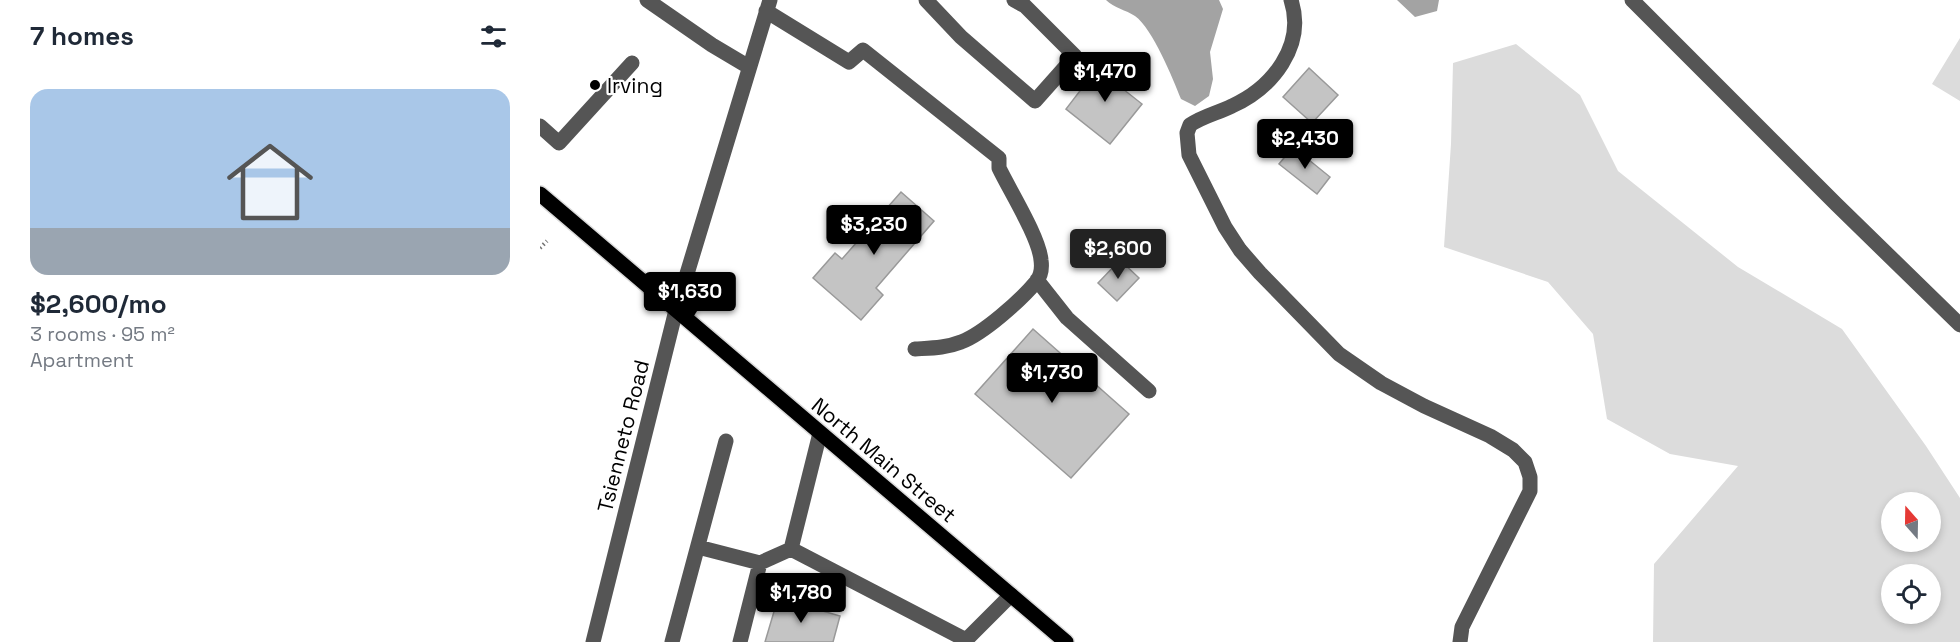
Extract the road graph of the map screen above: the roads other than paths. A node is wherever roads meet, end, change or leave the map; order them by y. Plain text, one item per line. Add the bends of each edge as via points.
1 (647, 0) edge
2 (926, 0) edge
3 (1014, 0) edge
4 (1291, 0) edge
5 (1632, 0) edge
6 (768, 6) edge
7 (632, 63) dead end
8 (749, 67) junction
9 (540, 126) edge
10 (540, 194) edge
11 (1037, 280) junction
12 (676, 310) junction
13 (1960, 325) edge
14 (915, 349) dead end
15 (1149, 391) dead end
16 (820, 433) junction
17 (726, 441) dead end
18 (698, 547) junction
19 (791, 549) junction
20 (760, 563) junction
21 (1011, 595) junction
22 (967, 641) edge
23 (593, 642) edge
24 (672, 642) edge
25 (740, 642) edge
26 (1066, 642) edge
27 (1460, 642) edge

1 - 8 street
2 - 3 street via 961,37 1035,101 1075,56
4 - 27 street via 1295,30 1282,65 1249,97 1190,124 1186,133 1189,155 1240,250 1339,354 1381,383 1490,436 1525,462 1530,491 1462,627
5 - 13 street
6 - 8 street, Tsienneto Road
6 - 11 street via 849,62 863,50 999,158 999,168 1037,243 1041,259
7 - 9 street via 560,143
8 - 12 street, Tsienneto Road
10 - 12 main road, North Main Street
11 - 14 street via 980,333 960,343
11 - 15 street via 1067,318
12 - 16 main road, North Main Street
12 - 23 street, Tsienneto Road
16 - 19 street
16 - 21 main road, North Main Street
17 - 18 street
18 - 20 street
18 - 24 street
19 - 20 street
19 - 22 street
20 - 25 street
21 - 22 street
21 - 26 main road, North Main Street

